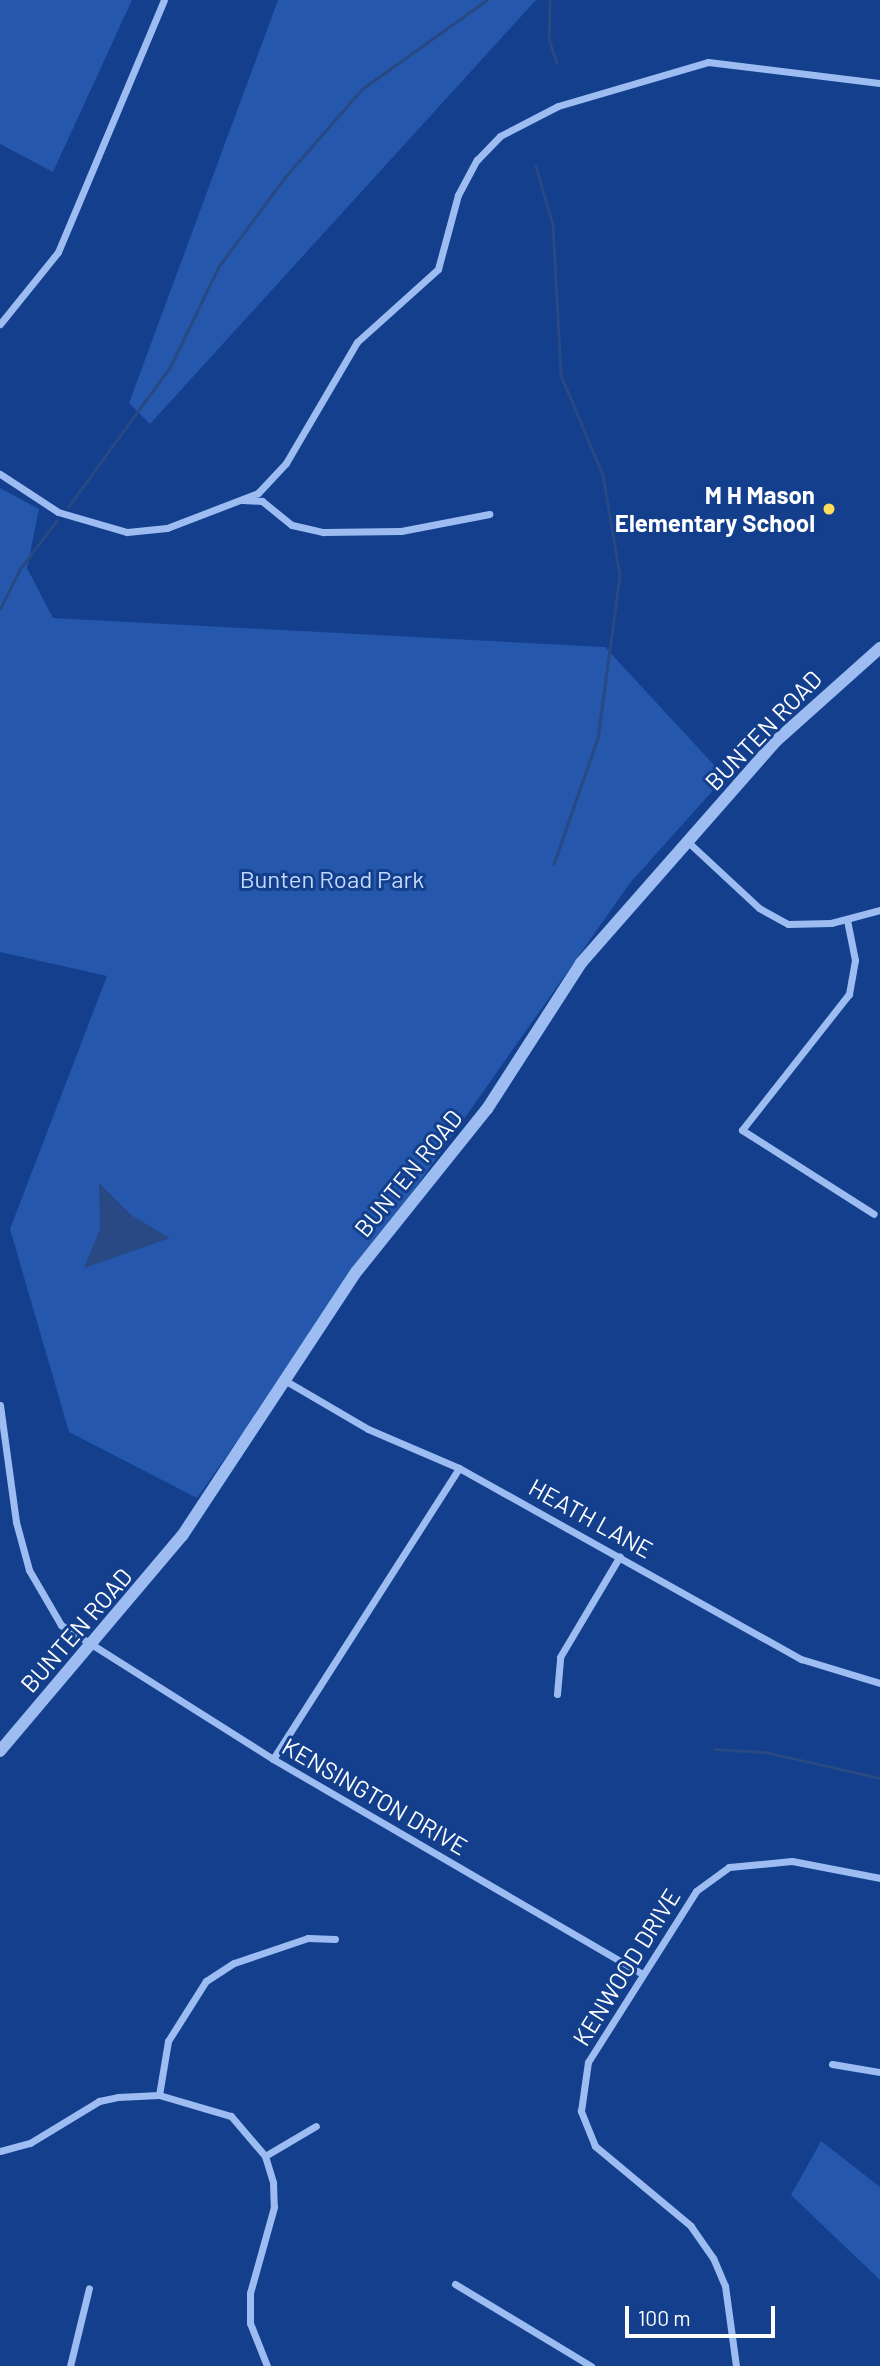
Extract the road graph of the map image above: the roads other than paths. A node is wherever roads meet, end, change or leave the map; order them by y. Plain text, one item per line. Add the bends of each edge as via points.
1 (164, 0) edge
2 (880, 83) edge
3 (0, 324) edge
4 (0, 474) edge
5 (239, 500) junction
6 (489, 514) dead end
7 (880, 648) edge
8 (688, 842) junction
9 (880, 910) edge
10 (847, 920) junction
11 (874, 1214) dead end
12 (285, 1381) junction
13 (0, 1405) edge
14 (1, 1415) edge
15 (459, 1468) junction
16 (620, 1556) junction
17 (90, 1648) junction
18 (880, 1683) edge
19 (557, 1694) dead end
20 (0, 1751) edge
21 (273, 1759) junction
22 (880, 1878) edge
23 (335, 1939) dead end
24 (642, 1974) junction
25 (832, 2064) dead end
26 (880, 2072) edge
27 (159, 2095) junction
28 (316, 2126) dead end
29 (0, 2151) edge
30 (265, 2156) junction
31 (455, 2284) dead end
32 (89, 2288) dead end
33 (70, 2366) edge
34 (267, 2366) edge
35 (591, 2366) edge
36 (736, 2366) edge

1 - 3 street via 58,252
2 - 5 street via 708,62 568,102 500,136 477,159 458,195 439,269 371,326 286,463 258,493
4 - 5 street via 58,512 127,532 167,528
5 - 6 street via 262,501 292,525 323,532 401,531
7 - 8 street, BUNTEN ROAD via 791,726
8 - 10 street via 759,908 788,924
8 - 12 street, BUNTEN ROAD via 581,964 487,1109 357,1271
9 - 10 street
10 - 11 street via 855,960 849,994 741,1130
12 - 15 street, HEATH LANE via 378,1434
12 - 17 street, BUNTEN ROAD via 182,1536
13 - 14 street, KENSINGTON DRIVE
14 - 17 street, KENSINGTON DRIVE via 16,1522 30,1570 61,1625
15 - 16 street, HEATH LANE
15 - 21 street
16 - 18 street, HEATH LANE via 801,1659
16 - 19 street via 560,1657
17 - 20 street, BUNTEN ROAD
17 - 21 street, KENSINGTON DRIVE
21 - 24 street, KENSINGTON DRIVE
22 - 24 street, KENWOOD DRIVE via 792,1861 729,1867 696,1892
23 - 27 street via 308,1938 234,1963 206,1981 168,2041
24 - 36 street, KENWOOD DRIVE via 588,2062 582,2111 595,2146 691,2226 713,2258 726,2286
25 - 26 street
27 - 29 street via 99,2101 30,2143
27 - 30 street via 231,2116
28 - 30 street
30 - 34 street via 274,2207 253,2267 250,2323
31 - 35 street
32 - 33 street

